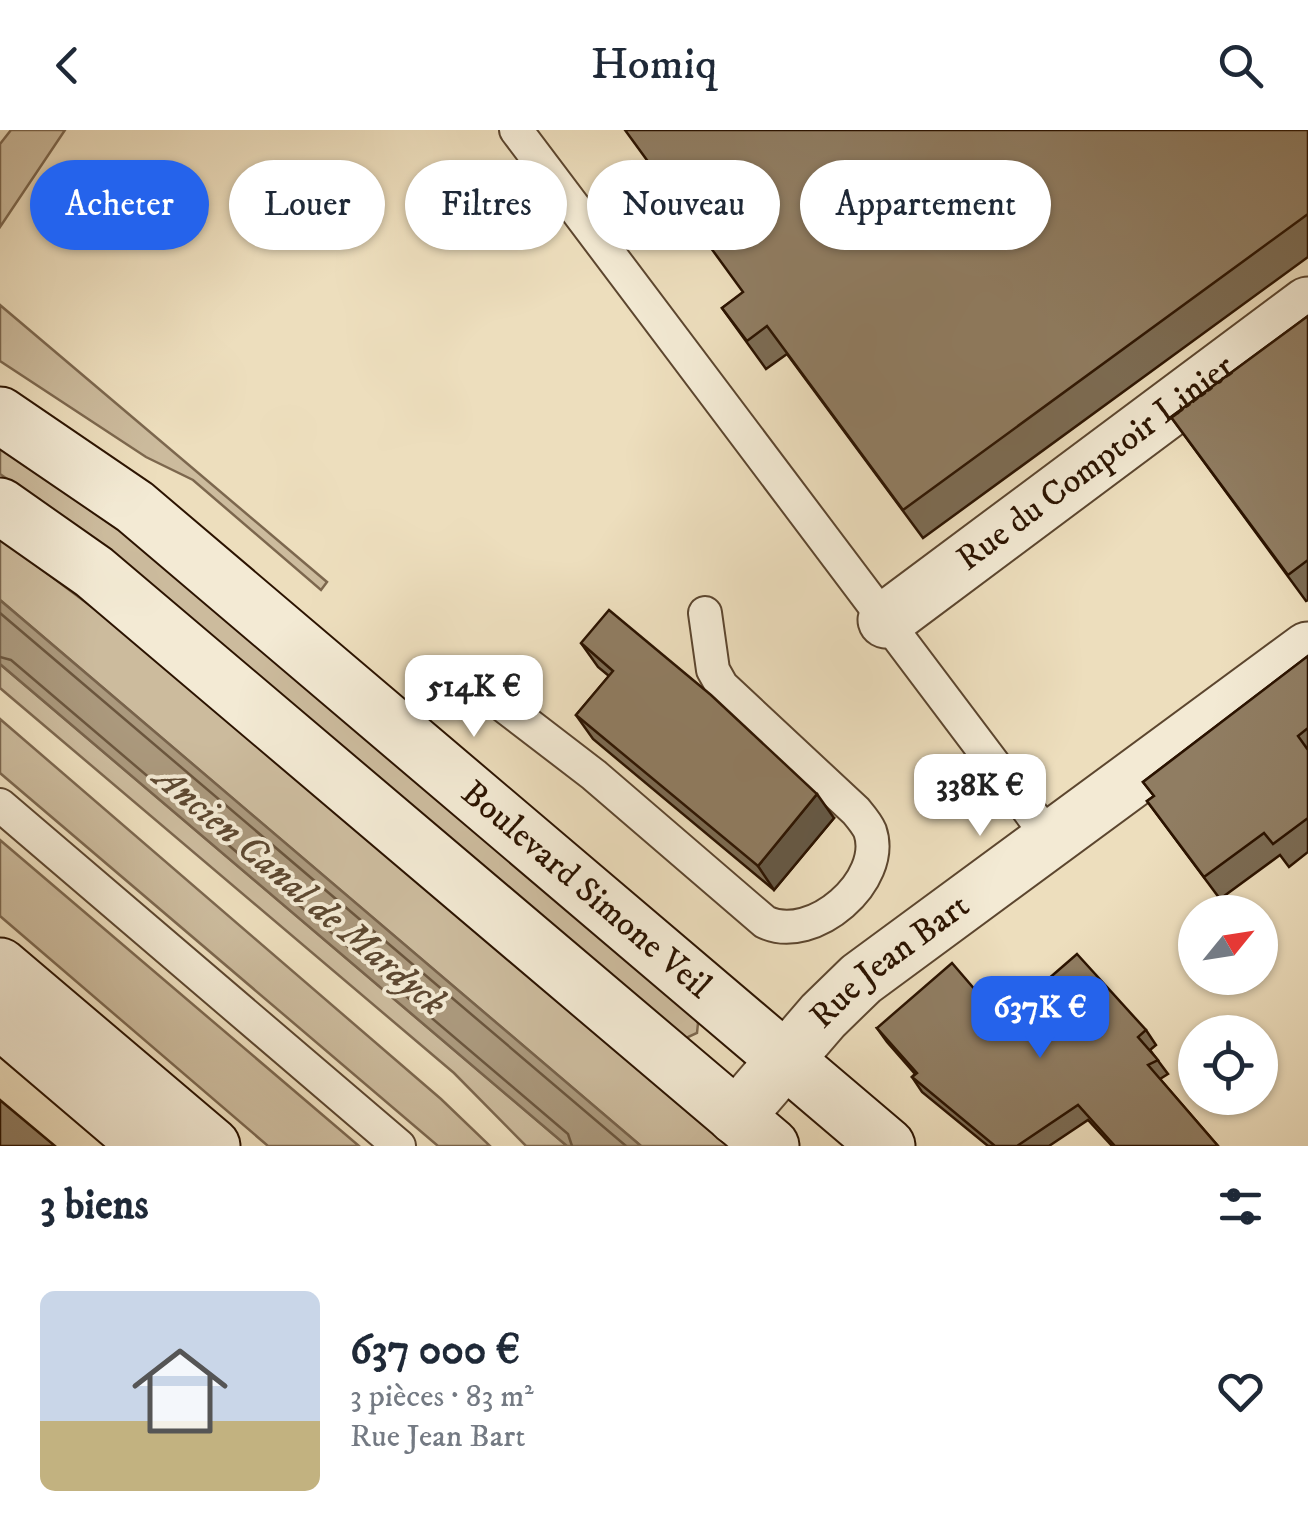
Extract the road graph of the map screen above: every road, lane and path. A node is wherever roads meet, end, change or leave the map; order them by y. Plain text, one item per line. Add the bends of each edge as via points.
1 (516, 130) edge
2 (1308, 306) edge
3 (0, 414) edge
4 (0, 506) edge
5 (705, 613) dead end
6 (886, 620) junction
7 (1308, 650) edge
8 (478, 686) dead end
9 (0, 804) edge
10 (1051, 840) junction
11 (0, 966) edge
12 (0, 1020) edge
13 (784, 1060) junction
14 (754, 1132) edge
15 (148, 1146) edge
16 (212, 1146) edge
17 (399, 1146) edge
18 (887, 1146) edge

1 - 6 lane
2 - 6 street, Rue du Comptoir Linier
3 - 13 street, Boulevard Simone Veil via 135,506
4 - 14 street, Boulevard Simone Veil via 94,572
5 - 8 lane via 722,686 856,811 871,833 868,863 850,897 798,928 765,922
6 - 10 lane
7 - 10 street, Rue Jean Bart
9 - 17 lane
10 - 13 street, Rue Jean Bart via 861,979
11 - 16 street
12 - 15 street
13 - 14 street, Rue Jean Bart
13 - 18 street, Boulevard Simone Veil

